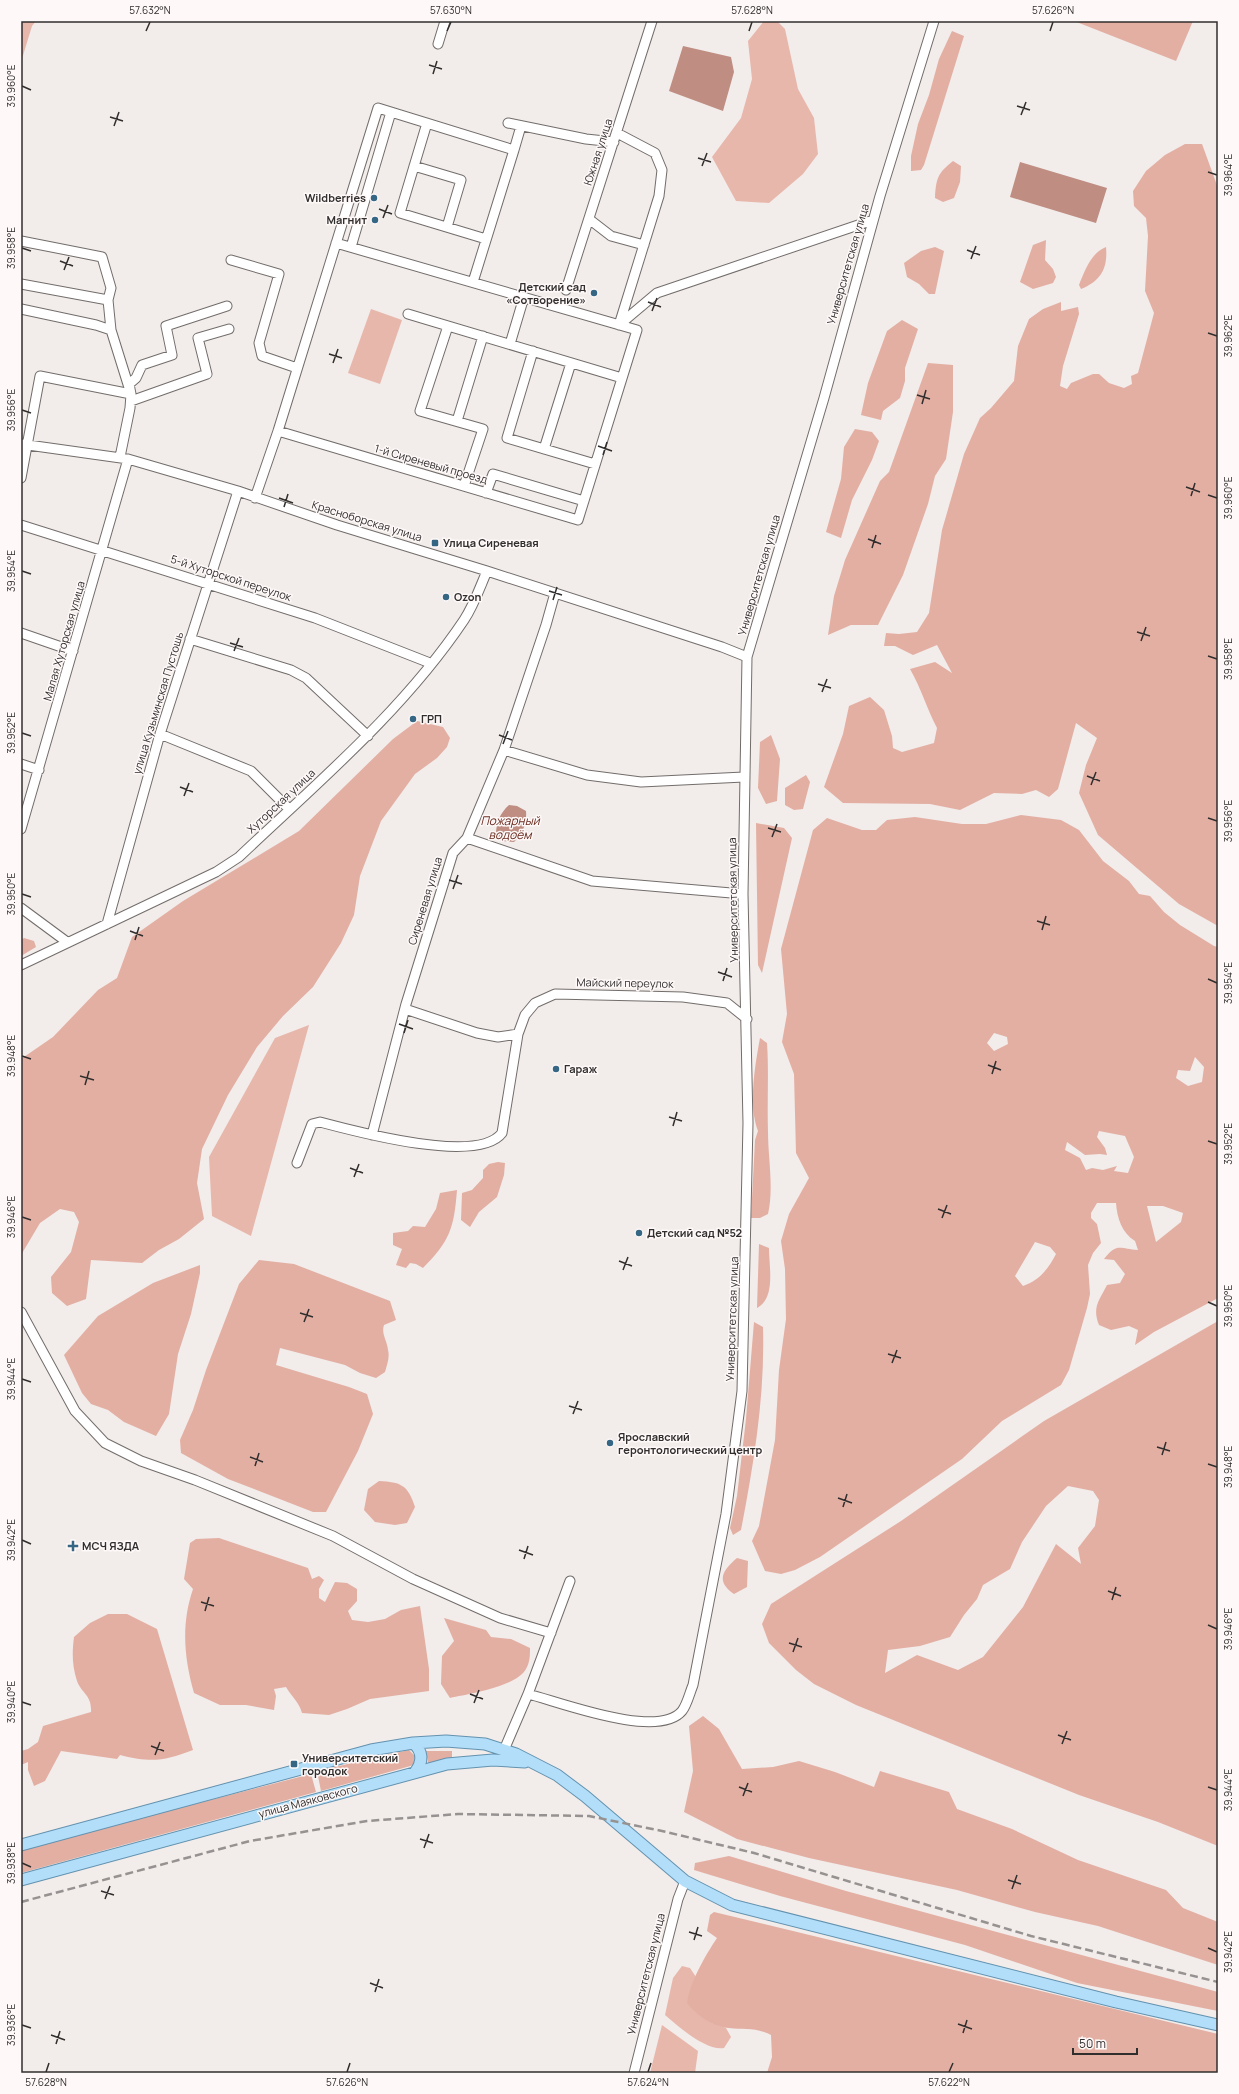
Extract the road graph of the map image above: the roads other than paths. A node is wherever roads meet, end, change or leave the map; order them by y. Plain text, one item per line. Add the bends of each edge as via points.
1 (445, 21) edge
2 (652, 21) edge
3 (934, 21) edge
4 (438, 44) dead end
5 (391, 112) junction
6 (427, 123) junction
7 (508, 123) dead end
8 (521, 126) junction
9 (617, 133) junction
10 (614, 142) junction
11 (514, 150) junction
12 (414, 166) junction
13 (590, 219) junction
14 (873, 220) junction
15 (447, 227) junction
16 (486, 239) junction
17 (21, 241) edge
18 (336, 243) junction
19 (644, 245) junction
20 (351, 247) junction
21 (231, 260) dead end
22 (473, 282) junction
23 (21, 284) edge
24 (566, 290) dead end
25 (524, 297) junction
26 (108, 300) junction
27 (227, 306) dead end
28 (21, 309) edge
29 (408, 314) dead end
30 (619, 325) junction
31 (448, 326) junction
32 (110, 330) junction
33 (229, 330) dead end
34 (483, 336) junction
35 (510, 344) junction
36 (533, 351) junction
37 (571, 362) junction
38 (297, 368) junction
39 (622, 378) junction
40 (129, 384) junction
41 (131, 398) junction
42 (457, 421) junction
43 (278, 431) junction
44 (24, 444) edge
45 (544, 449) junction
46 (124, 458) junction
47 (595, 464) junction
48 (21, 478) edge
49 (464, 486) junction
50 (238, 491) junction
51 (486, 493) junction
52 (255, 498) junction
53 (584, 501) junction
54 (21, 525) edge
55 (103, 551) junction
56 (488, 571) junction
57 (208, 583) junction
58 (554, 593) junction
59 (21, 633) edge
60 (190, 639) junction
61 (73, 651) junction
62 (747, 657) junction
63 (430, 663) junction
64 (160, 734) junction
65 (368, 736) junction
66 (504, 750) junction
67 (21, 764) edge
68 (39, 770) junction
69 (744, 777) junction
70 (290, 809) junction
71 (21, 829) edge
72 (467, 838) junction
73 (743, 894) junction
74 (21, 908) edge
75 (107, 924) junction
76 (67, 942) junction
77 (21, 965) edge
78 (405, 1009) junction
79 (747, 1019) junction
80 (518, 1034) junction
81 (372, 1135) junction
82 (296, 1163) dead end
83 (21, 1312) edge
84 (570, 1581) dead end
85 (551, 1633) junction
86 (528, 1694) junction
87 (413, 1743) junction
88 (504, 1750) junction
89 (530, 1762) junction
90 (416, 1771) junction
91 (21, 1845) edge
92 (21, 1880) edge
93 (685, 1881) junction
94 (1218, 2026) edge
95 (634, 2073) edge

1 - 4 street
2 - 9 street, Южная улица
3 - 14 street, Университетская улица
5 - 6 street
5 - 18 street via 378,108
5 - 20 street
6 - 11 street
6 - 12 street
7 - 8 street
8 - 10 street
8 - 11 street
9 - 10 street, Южная улица
9 - 19 street via 655,153 662,170 659,196
10 - 13 street, Южная улица
11 - 16 street
12 - 15 street via 400,213
12 - 15 street via 461,180
13 - 19 street via 611,236
13 - 24 street, Южная улица
14 - 30 street via 657,293
14 - 62 street, Университетская улица via 824,398
15 - 16 street
16 - 22 street
17 - 26 street via 102,257 111,288
18 - 20 street
18 - 38 street
19 - 30 street
20 - 22 street
21 - 38 street via 279,274 259,343 262,356
22 - 25 street
23 - 26 street
25 - 30 street
25 - 35 street
26 - 32 street
27 - 40 street via 166,326 172,354 142,365 136,378
28 - 32 street
29 - 31 street
30 - 39 street via 637,330
31 - 34 street
31 - 42 street via 420,411
32 - 40 street
33 - 41 street via 198,338 207,374
34 - 35 street
34 - 42 street
35 - 36 street
36 - 37 street
36 - 45 street via 507,438
37 - 39 street
37 - 45 street
38 - 43 street
39 - 47 street
40 - 41 street
41 - 44 street via 40,376
41 - 46 street, Малая Хуторская улица
42 - 49 street via 482,429
43 - 49 street, 1-й Сиреневый проезд
43 - 52 street
44 - 46 street, Красноборская улица
44 - 48 street
45 - 47 street
46 - 50 street, Красноборская улица
46 - 55 street, Малая Хуторская улица
47 - 53 street
49 - 51 street, 1-й Сиреневый проезд
50 - 52 street, Красноборская улица
50 - 57 street, улица Кузьминская Пустошь
51 - 53 street via 493,474
51 - 53 street, 1-й Сиреневый проезд via 578,520
52 - 56 street, Красноборская улица
54 - 55 street, 5-й Хуторской переулок
55 - 57 street, 5-й Хуторской переулок
55 - 61 street, Малая Хуторская улица
56 - 58 street, Красноборская улица
56 - 63 street, Хуторская улица via 464,619
57 - 60 street, улица Кузьминская Пустошь
57 - 63 street, 5-й Хуторской переулок via 315,618
58 - 62 street, Красноборская улица
58 - 66 street, Сиреневая улица via 546,625
59 - 61 street
60 - 64 street, улица Кузьминская Пустошь
60 - 65 street via 291,670 306,678
61 - 68 street, Малая Хуторская улица
62 - 69 street, Университетская улица
63 - 65 street, Хуторская улица
64 - 70 street via 251,771
64 - 75 street, улица Кузьминская Пустошь
65 - 70 street, Хуторская улица
66 - 69 street via 587,775 641,782
66 - 72 street, Сиреневая улица
67 - 68 street
68 - 71 street, Малая Хуторская улица
69 - 73 street, Университетская улица
70 - 75 street, Хуторская улица via 239,857 216,872
72 - 73 street via 592,881
72 - 78 street, Сиреневая улица via 453,853
73 - 79 street, Университетская улица
74 - 76 street
75 - 76 street, Хуторская улица
76 - 77 street, Хуторская улица
78 - 80 street via 477,1033 498,1037
78 - 81 street, Сиреневая улица
79 - 80 street, Майский переулок via 727,1003 683,996 554,994 535,1003 525,1015
79 - 86 street, Университетская улица via 748,1123 742,1391 726,1514 693,1685 682,1711 665,1720 635,1721 602,1716
80 - 81 street, Майский переулок via 502,1134 499,1137 478,1144 446,1146
81 - 82 street via 320,1122 312,1124
83 - 85 street via 75,1410 105,1443 141,1461 333,1536 413,1579 500,1618
84 - 85 street
85 - 86 street
86 - 88 street
87 - 88 main road via 446,1741 485,1744
87 - 90 main road via 419,1748 421,1759
87 - 91 main road via 371,1750
88 - 89 main road
89 - 90 main road, улица Маяковского via 471,1761
89 - 93 main road via 557,1775 585,1796
90 - 92 main road, улица Маяковского
93 - 94 main road via 732,1905
93 - 95 street, Университетская улица via 678,1899

